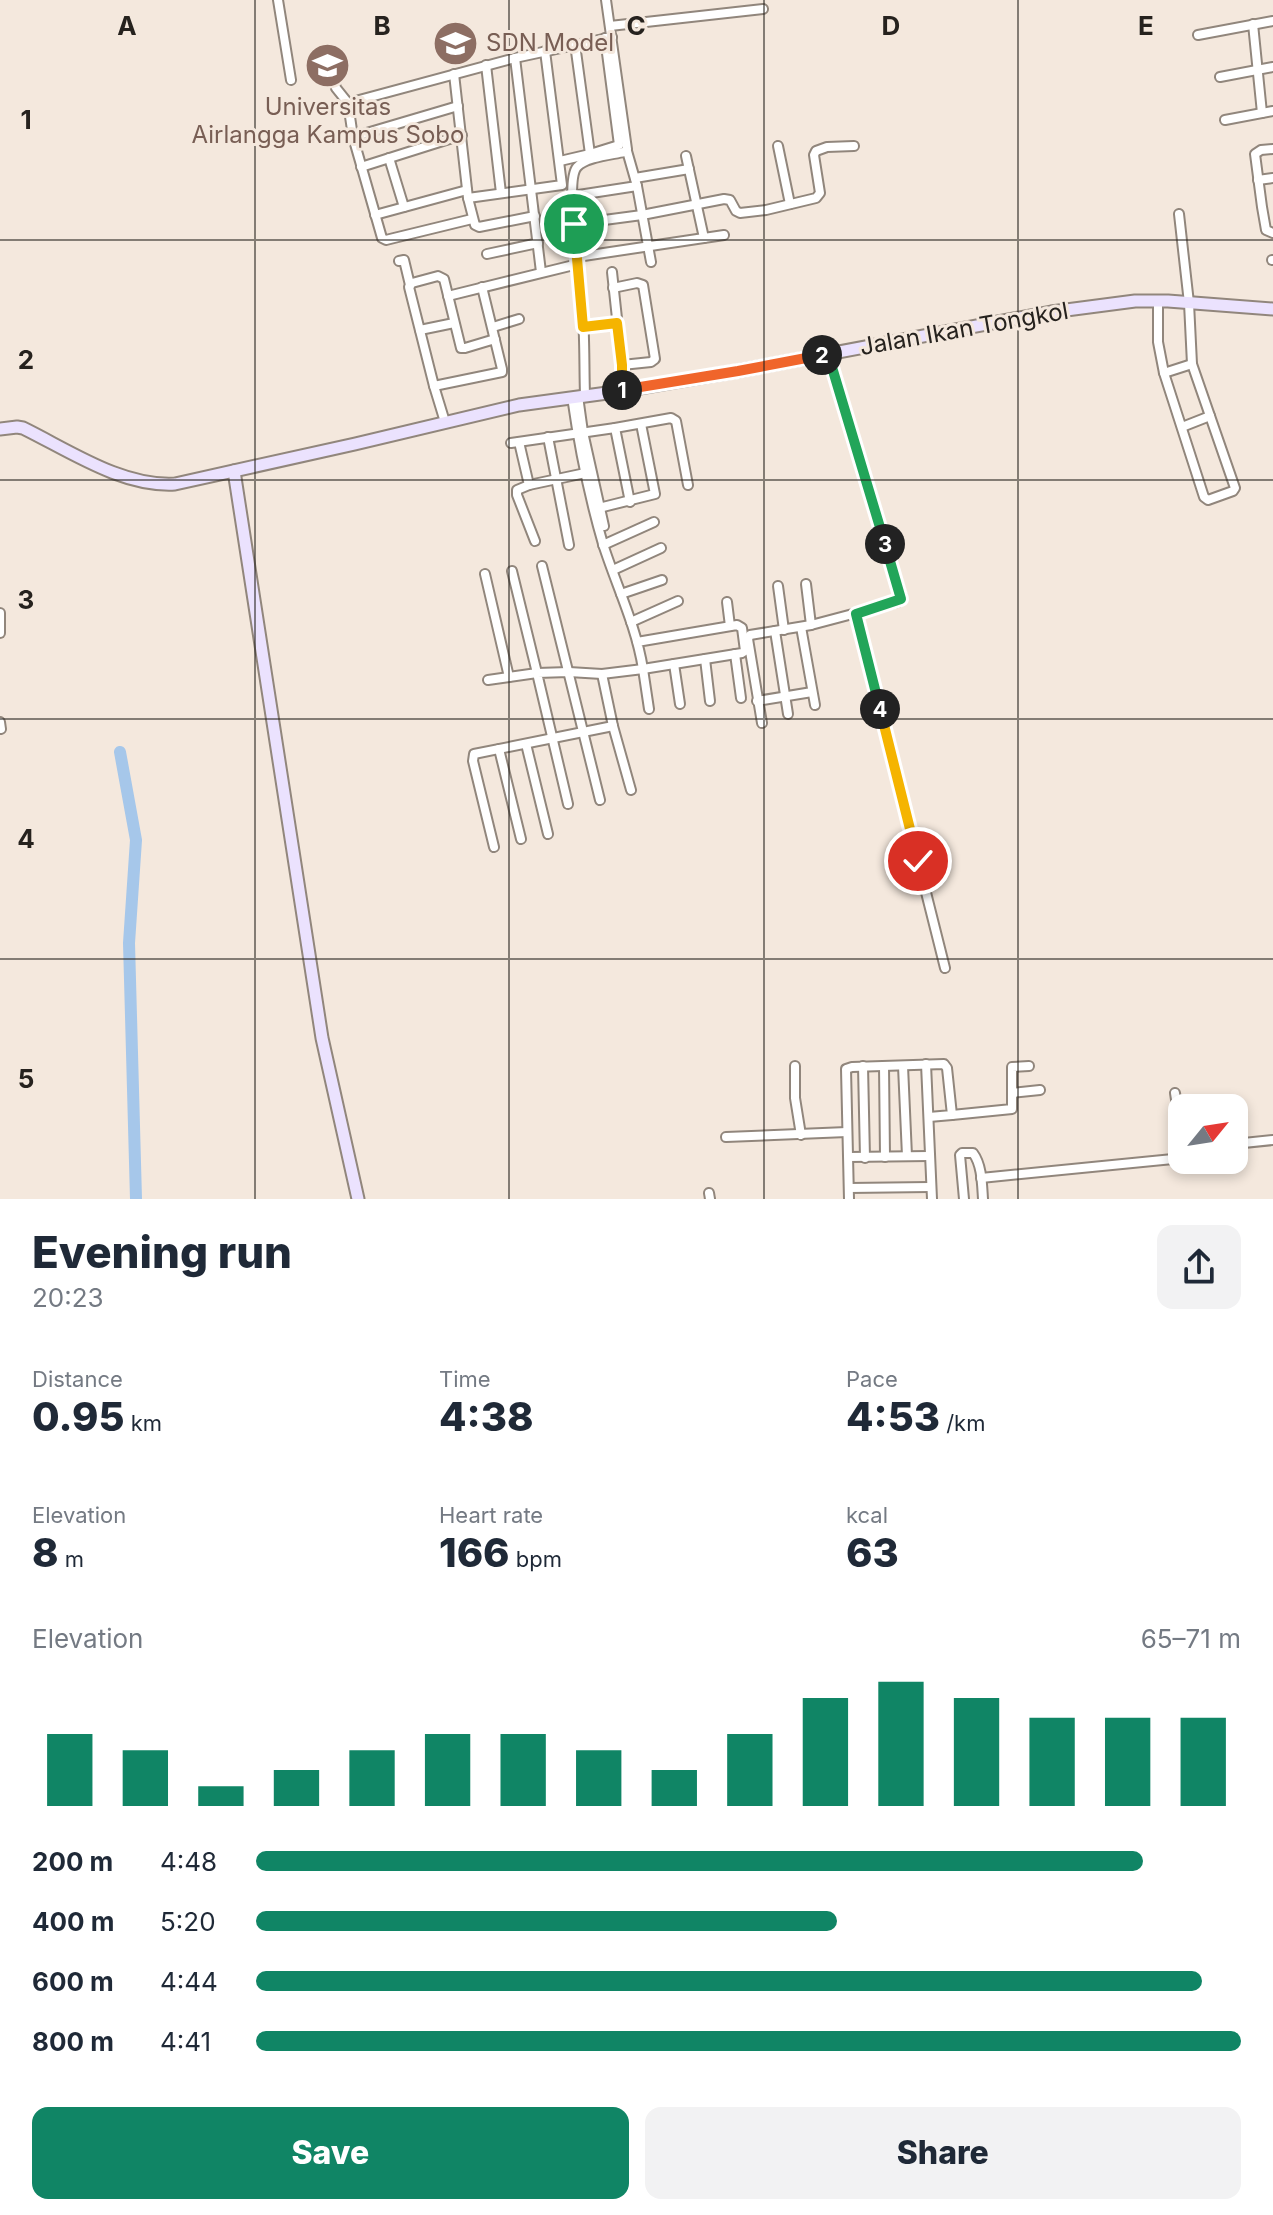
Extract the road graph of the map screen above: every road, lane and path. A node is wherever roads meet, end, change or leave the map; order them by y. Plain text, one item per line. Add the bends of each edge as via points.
1 (278, 0) edge
2 (606, 0) edge
3 (763, 9) dead end
4 (1273, 21) edge
5 (1253, 24) junction
6 (610, 26) junction
7 (1198, 35) dead end
8 (609, 38) junction
9 (575, 44) junction
10 (545, 51) junction
11 (327, 53) dead end
12 (515, 58) junction
13 (486, 65) junction
14 (1273, 67) edge
15 (1259, 69) junction
16 (454, 74) junction
17 (1220, 77) dead end
18 (291, 80) dead end
19 (348, 103) junction
20 (458, 106) junction
21 (1273, 111) edge
22 (1262, 113) junction
23 (1225, 120) dead end
24 (462, 135) junction
25 (353, 137) junction
26 (778, 146) dead end
27 (854, 146) dead end
28 (1273, 149) edge
29 (627, 151) junction
30 (590, 154) junction
31 (686, 156) dead end
32 (389, 158) junction
33 (560, 161) junction
34 (361, 167) junction
35 (689, 169) junction
36 (1273, 178) edge
37 (1258, 180) junction
38 (636, 182) junction
39 (532, 189) junction
40 (501, 193) junction
41 (468, 194) junction
42 (572, 196) junction
43 (790, 204) junction
44 (697, 206) junction
45 (1273, 206) edge
46 (404, 207) junction
47 (1262, 207) junction
48 (1179, 214) dead end
49 (375, 215) junction
50 (642, 215) junction
51 (535, 216) junction
52 (472, 219) junction
53 (574, 224) junction
54 (1273, 233) edge
55 (724, 235) dead end
56 (704, 238) junction
57 (538, 243) junction
58 (647, 246) junction
59 (487, 254) dead end
60 (399, 261) dead end
61 (577, 261) junction
62 (651, 262) dead end
63 (541, 272) junction
64 (612, 272) dead end
65 (410, 285) junction
66 (482, 287) junction
67 (613, 288) junction
68 (448, 296) junction
69 (1158, 301) junction
70 (1189, 303) junction
71 (1273, 309) edge
72 (519, 319) dead end
73 (454, 323) junction
74 (617, 323) junction
75 (493, 327) junction
76 (583, 327) junction
77 (420, 330) junction
78 (495, 339) junction
79 (828, 354) junction
80 (1192, 364) junction
81 (622, 365) junction
82 (1164, 373) junction
83 (434, 386) junction
84 (622, 391) junction
85 (578, 396) junction
86 (1210, 416) junction
87 (445, 422) junction
88 (641, 424) junction
89 (1182, 427) junction
90 (615, 428) junction
91 (0, 429) edge
92 (580, 432) junction
93 (548, 437) junction
94 (234, 471) junction
95 (589, 473) junction
96 (556, 480) junction
97 (529, 485) junction
98 (688, 485) dead end
99 (630, 502) junction
100 (597, 508) junction
101 (654, 522) dead end
102 (535, 541) dead end
103 (569, 545) dead end
104 (605, 546) junction
105 (661, 548) dead end
106 (542, 566) dead end
107 (613, 570) junction
108 (512, 571) dead end
109 (485, 574) dead end
110 (662, 580) dead end
111 (806, 584) dead end
112 (778, 586) dead end
113 (621, 594) junction
114 (678, 601) dead end
115 (727, 602) dead end
116 (856, 614) junction
117 (0, 617) edge
118 (631, 622) junction
119 (730, 626) junction
120 (806, 626) junction
121 (779, 630) junction
122 (0, 633) edge
123 (637, 642) junction
124 (735, 654) junction
125 (705, 659) junction
126 (674, 664) junction
127 (643, 669) junction
128 (569, 672) junction
129 (537, 673) junction
130 (602, 674) junction
131 (509, 677) junction
132 (488, 680) dead end
133 (812, 692) junction
134 (785, 697) junction
135 (741, 698) dead end
136 (710, 701) dead end
137 (757, 701) junction
138 (680, 704) dead end
139 (815, 705) dead end
140 (649, 709) dead end
141 (788, 714) dead end
142 (0, 722) edge
143 (762, 723) dead end
144 (613, 726) junction
145 (1, 729) edge
146 (583, 733) junction
147 (553, 739) junction
148 (526, 744) junction
149 (499, 749) junction
150 (631, 790) dead end
151 (600, 800) dead end
152 (568, 804) dead end
153 (548, 834) dead end
154 (521, 839) dead end
155 (494, 847) dead end
156 (945, 968) dead end
157 (926, 1064) junction
158 (795, 1066) dead end
159 (863, 1066) junction
160 (884, 1066) junction
161 (903, 1066) junction
162 (1029, 1066) dead end
163 (1040, 1090) dead end
164 (1012, 1093) junction
165 (952, 1115) junction
166 (929, 1117) junction
167 (847, 1132) junction
168 (801, 1135) junction
169 (726, 1137) dead end
170 (1273, 1140) edge
171 (1248, 1143) edge
172 (907, 1156) junction
173 (929, 1156) junction
174 (849, 1157) junction
175 (885, 1157) junction
176 (865, 1158) junction
177 (1168, 1159) edge
178 (981, 1178) junction
179 (930, 1187) junction
180 (849, 1188) junction
181 (358, 1199) edge
182 (849, 1199) edge
183 (932, 1199) edge
184 (964, 1199) edge
185 (983, 1199) edge

1 - 18 street
2 - 6 street
3 - 6 street
4 - 5 street
5 - 7 street
5 - 15 street
6 - 8 street
8 - 9 street
8 - 29 street
8 - 30 street via 619,145
9 - 10 street
9 - 30 street
10 - 12 street
10 - 33 street
11 - 19 street via 336,88
12 - 13 street
12 - 39 street
13 - 16 street
13 - 40 street
14 - 15 street
15 - 17 street
15 - 22 street
16 - 19 street
16 - 20 street
19 - 25 street
20 - 24 street
20 - 25 street
21 - 22 street
22 - 23 street
24 - 32 street
24 - 41 street
25 - 34 street
26 - 43 street
27 - 43 street via 816,151 819,196
28 - 37 street via 1255,154
29 - 38 street
29 - 42 street via 579,165
30 - 33 street
31 - 35 street
32 - 34 street
32 - 46 street
33 - 39 street via 562,185
34 - 49 street
35 - 38 street
35 - 44 street
36 - 37 street
37 - 47 street
38 - 42 street
38 - 50 street
39 - 40 street
39 - 51 street
40 - 41 street
41 - 46 street
41 - 52 street
42 - 53 street
43 - 44 street via 740,213 730,200
44 - 50 street
44 - 56 street
45 - 47 street
46 - 49 street
47 - 54 street via 1266,230
48 - 70 street
49 - 52 street via 386,240
50 - 53 street
50 - 58 street
51 - 52 street via 479,227
51 - 57 street
53 - 61 street
55 - 56 street
56 - 58 street
57 - 59 street
57 - 63 street
58 - 61 street
58 - 62 street
60 - 65 street via 404,260
61 - 63 street
61 - 76 street
63 - 66 street
64 - 67 street
65 - 68 street via 441,277
65 - 77 street
66 - 68 street
66 - 75 street
67 - 74 street
67 - 81 street via 643,285 655,359
68 - 73 street
69 - 70 street, Jalan Ikan Tongkol
69 - 79 street, Jalan Ikan Tongkol via 1051,312
69 - 82 street
70 - 71 street, Jalan Ikan Tongkol
70 - 80 street
72 - 75 street
73 - 77 street
73 - 78 street via 462,348
74 - 76 street
74 - 81 street
75 - 78 street
76 - 85 street
77 - 83 street
78 - 83 street via 502,372
79 - 84 street, Jalan Ikan Tongkol
79 - 116 street via 902,597
80 - 82 street
80 - 86 street
81 - 84 street
82 - 89 street
83 - 87 street
84 - 85 street, Jalan Ikan Tongkol
85 - 87 street, Jalan Ikan Tongkol
85 - 92 street
86 - 89 street
86 - 89 street via 1235,488 1230,493 1204,497
87 - 94 street, Jalan Ikan Tongkol
88 - 90 street
88 - 98 street via 674,419
88 - 99 street via 656,492
90 - 92 street
90 - 99 street
91 - 94 street, Jalan Ikan Tongkol via 23,428 130,480 190,482
92 - 93 street
92 - 95 street
93 - 96 street
93 - 97 street via 515,442
94 - 181 street via 322,1038
95 - 96 street
95 - 100 street
96 - 97 street
96 - 103 street
97 - 102 street via 516,492
99 - 100 street
100 - 104 street
101 - 104 street
104 - 107 street
105 - 107 street
106 - 128 street
107 - 113 street
108 - 129 street
109 - 131 street
110 - 113 street
111 - 120 street
112 - 121 street
113 - 118 street
114 - 118 street
115 - 119 street
116 - 120 street
116 - 156 street
117 - 122 street
118 - 123 street
119 - 123 street
119 - 124 street via 740,626 744,636 745,651
120 - 121 street
120 - 133 street
121 - 134 street
121 - 137 street via 749,637
123 - 127 street
124 - 125 street
124 - 135 street
125 - 126 street
125 - 136 street
126 - 127 street
126 - 138 street
127 - 130 street
127 - 140 street
128 - 129 street
128 - 130 street
128 - 146 street
129 - 131 street
129 - 147 street
130 - 144 street
131 - 132 street
133 - 134 street
133 - 139 street
134 - 137 street
134 - 141 street
137 - 143 street
142 - 145 street
144 - 146 street
144 - 150 street
146 - 147 street
146 - 151 street
147 - 148 street
147 - 152 street
148 - 149 street
148 - 153 street
149 - 154 street
149 - 155 street via 472,758
157 - 161 street
157 - 165 street via 946,1066
157 - 166 street
158 - 168 street
159 - 160 street
159 - 167 street via 846,1069
159 - 176 street
160 - 161 street
160 - 175 street
161 - 172 street
162 - 164 street via 1012,1067
163 - 164 street
164 - 165 street via 1009,1110
165 - 166 street
166 - 173 street
167 - 168 street
167 - 174 street
168 - 169 street
170 - 171 street
172 - 173 street
172 - 175 street
173 - 179 street
174 - 176 street
174 - 180 street
175 - 176 street
177 - 178 street
178 - 184 street via 975,1155 960,1153
178 - 185 street
179 - 180 street
179 - 183 street
180 - 182 street

